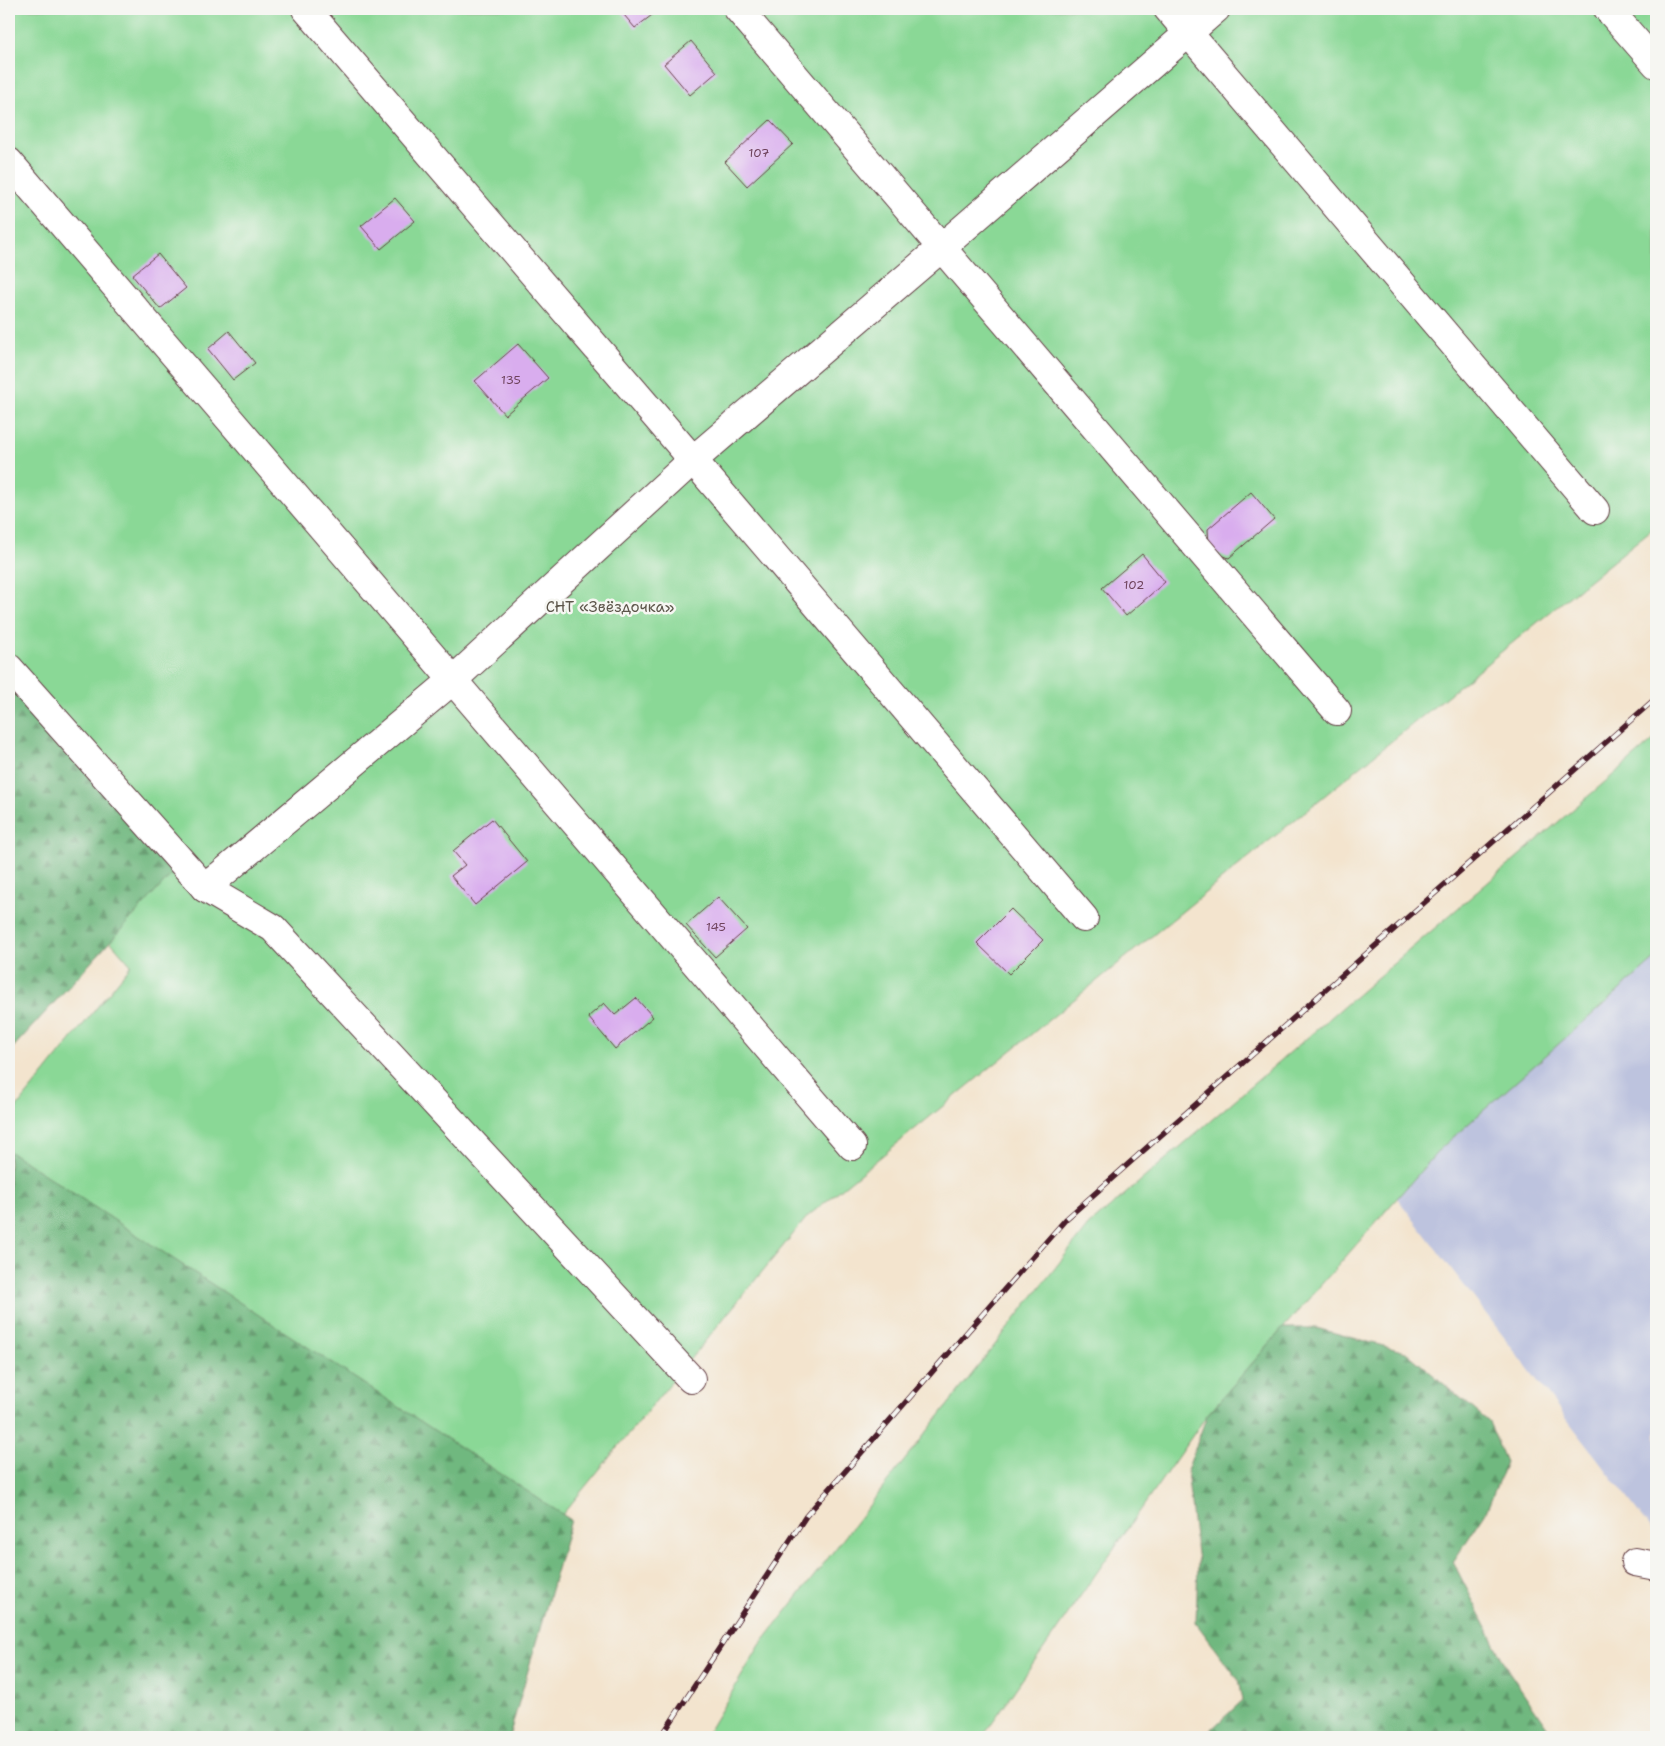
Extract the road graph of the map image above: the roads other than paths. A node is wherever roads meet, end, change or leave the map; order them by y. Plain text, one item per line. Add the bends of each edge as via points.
1 (306, 9) edge
2 (738, 9) edge
3 (1168, 9) edge
4 (1216, 9) edge
5 (1608, 9) edge
6 (1188, 33) junction
7 (1656, 64) edge
8 (9, 162) edge
9 (941, 248) junction
10 (693, 460) junction
11 (1595, 510) dead end
12 (9, 668) edge
13 (452, 680) junction
14 (1337, 712) dead end
15 (205, 888) junction
16 (1084, 918) dead end
17 (852, 1146) dead end
18 (691, 1379) dead end

1 - 10 street
2 - 9 street
3 - 6 street
4 - 6 street
5 - 7 street
6 - 9 street
6 - 11 street
8 - 13 street
9 - 10 street
9 - 14 street
10 - 13 street
10 - 16 street
12 - 15 street
13 - 15 street
13 - 17 street
15 - 18 street via 273,928

